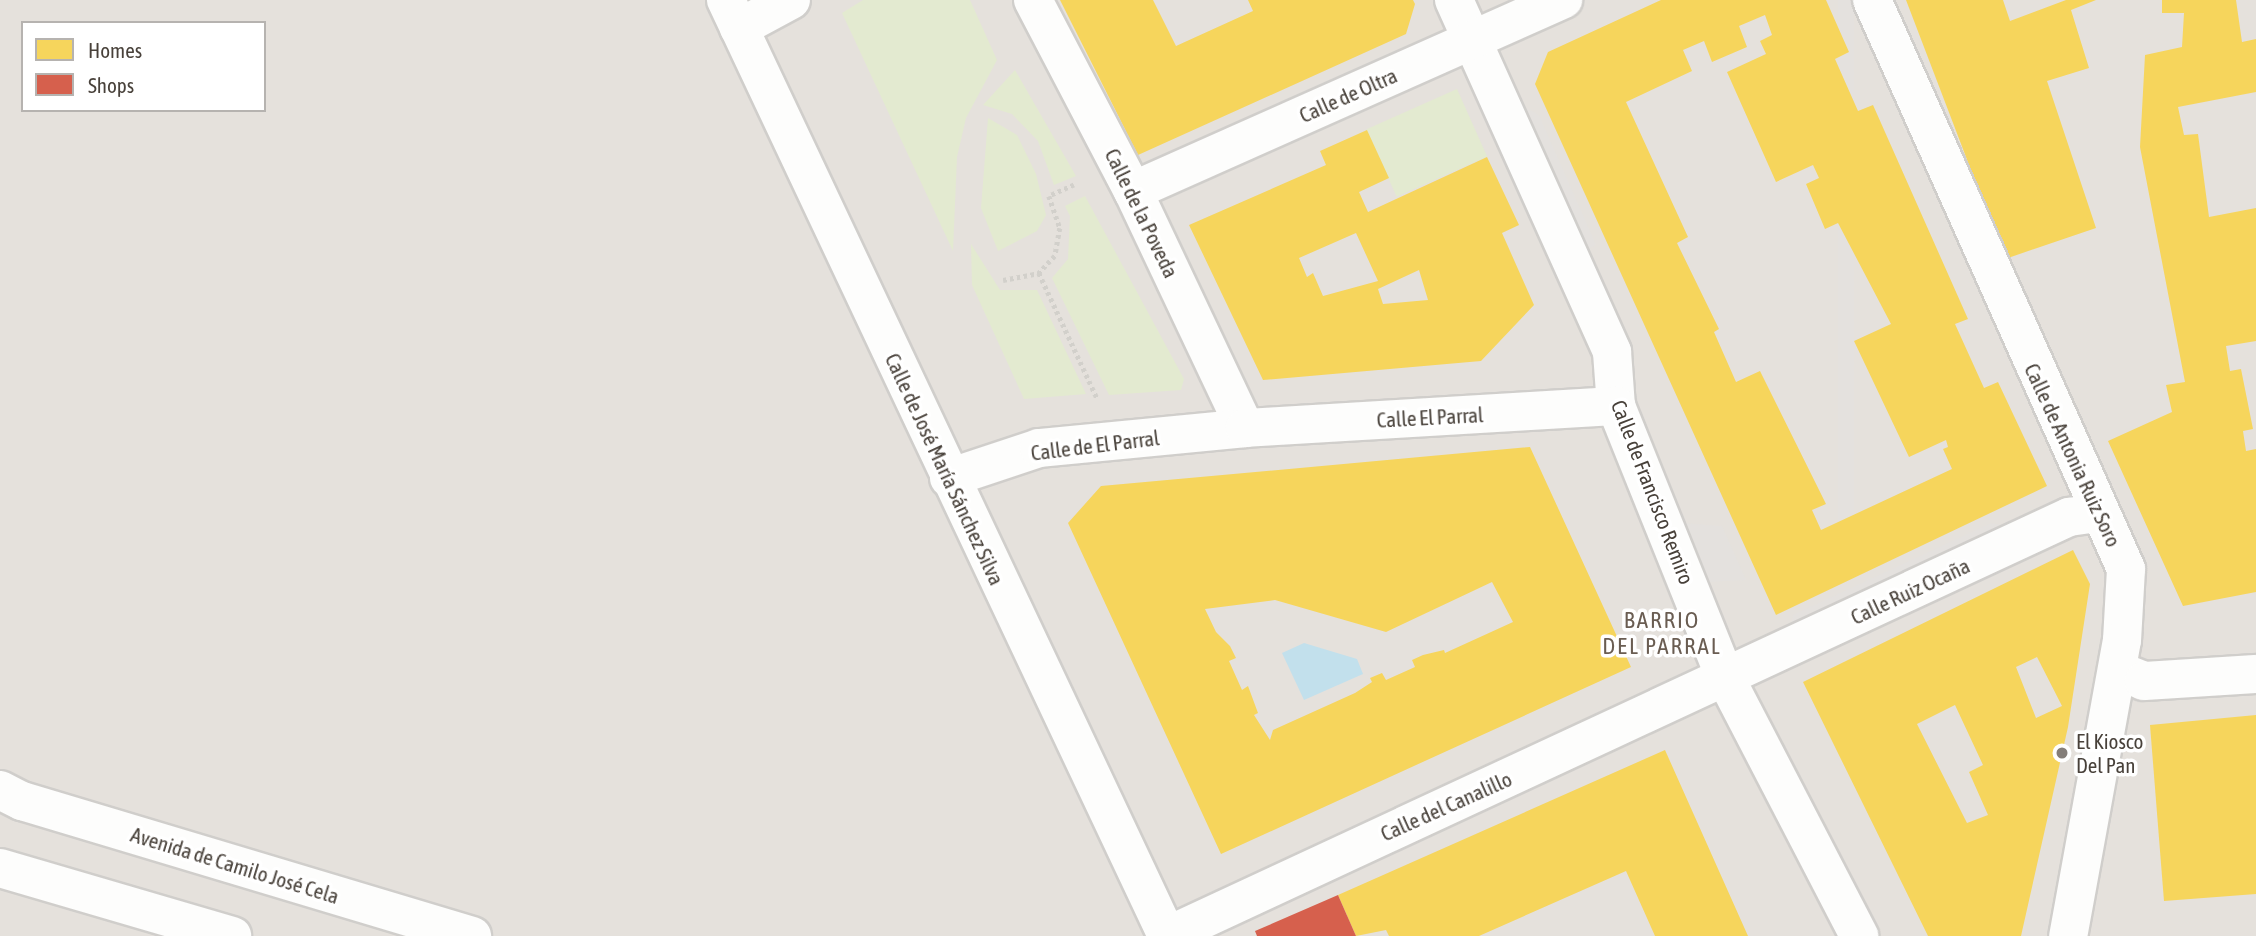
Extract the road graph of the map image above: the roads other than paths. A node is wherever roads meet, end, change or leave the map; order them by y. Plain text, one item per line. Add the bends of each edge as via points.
1 (791, 0) edge
2 (1033, 0) edge
3 (1454, 0) edge
4 (1563, 0) edge
5 (1872, 0) edge
6 (733, 14) edge
7 (1472, 40) junction
8 (1133, 191) junction
9 (1616, 407) junction
10 (1245, 428) junction
11 (949, 478) junction
12 (2098, 513) junction
13 (2117, 670) junction
14 (2256, 674) edge
15 (1725, 677) junction
16 (0, 790) edge
17 (0, 868) edge
18 (232, 936) edge
19 (472, 936) edge
20 (1167, 936) edge
21 (1859, 936) edge
22 (2068, 936) edge

1 - 6 street
2 - 8 street, Calle de la Poveda
3 - 7 street, Calle de Francisco Remiro
4 - 7 street, Calle de Oltra
5 - 12 street, Calle de Antonia Ruiz Soro
6 - 11 street, Calle de José María Sánchez Silva
7 - 8 street, Calle de Oltra
7 - 9 street, Calle de Francisco Remiro via 1612,352
8 - 10 street, Calle de la Poveda
9 - 10 street, Calle El Parral
9 - 15 street, Calle de Francisco Remiro
10 - 11 street, Calle de El Parral via 1039,448
11 - 20 street, Calle de José María Sánchez Silva
12 - 13 street, Calle de Antonia Ruiz Soro via 2126,569 2128,592
12 - 15 street, Calle Ruiz Ocaña via 2069,517
13 - 14 street via 2144,681
13 - 22 street, Calle de Antonia Ruiz Soro
15 - 20 street, Calle del Canalillo
15 - 21 street, Calle de Francisco Remiro
16 - 19 street, Avenida de Camilo José Cela via 22,801
17 - 18 street

